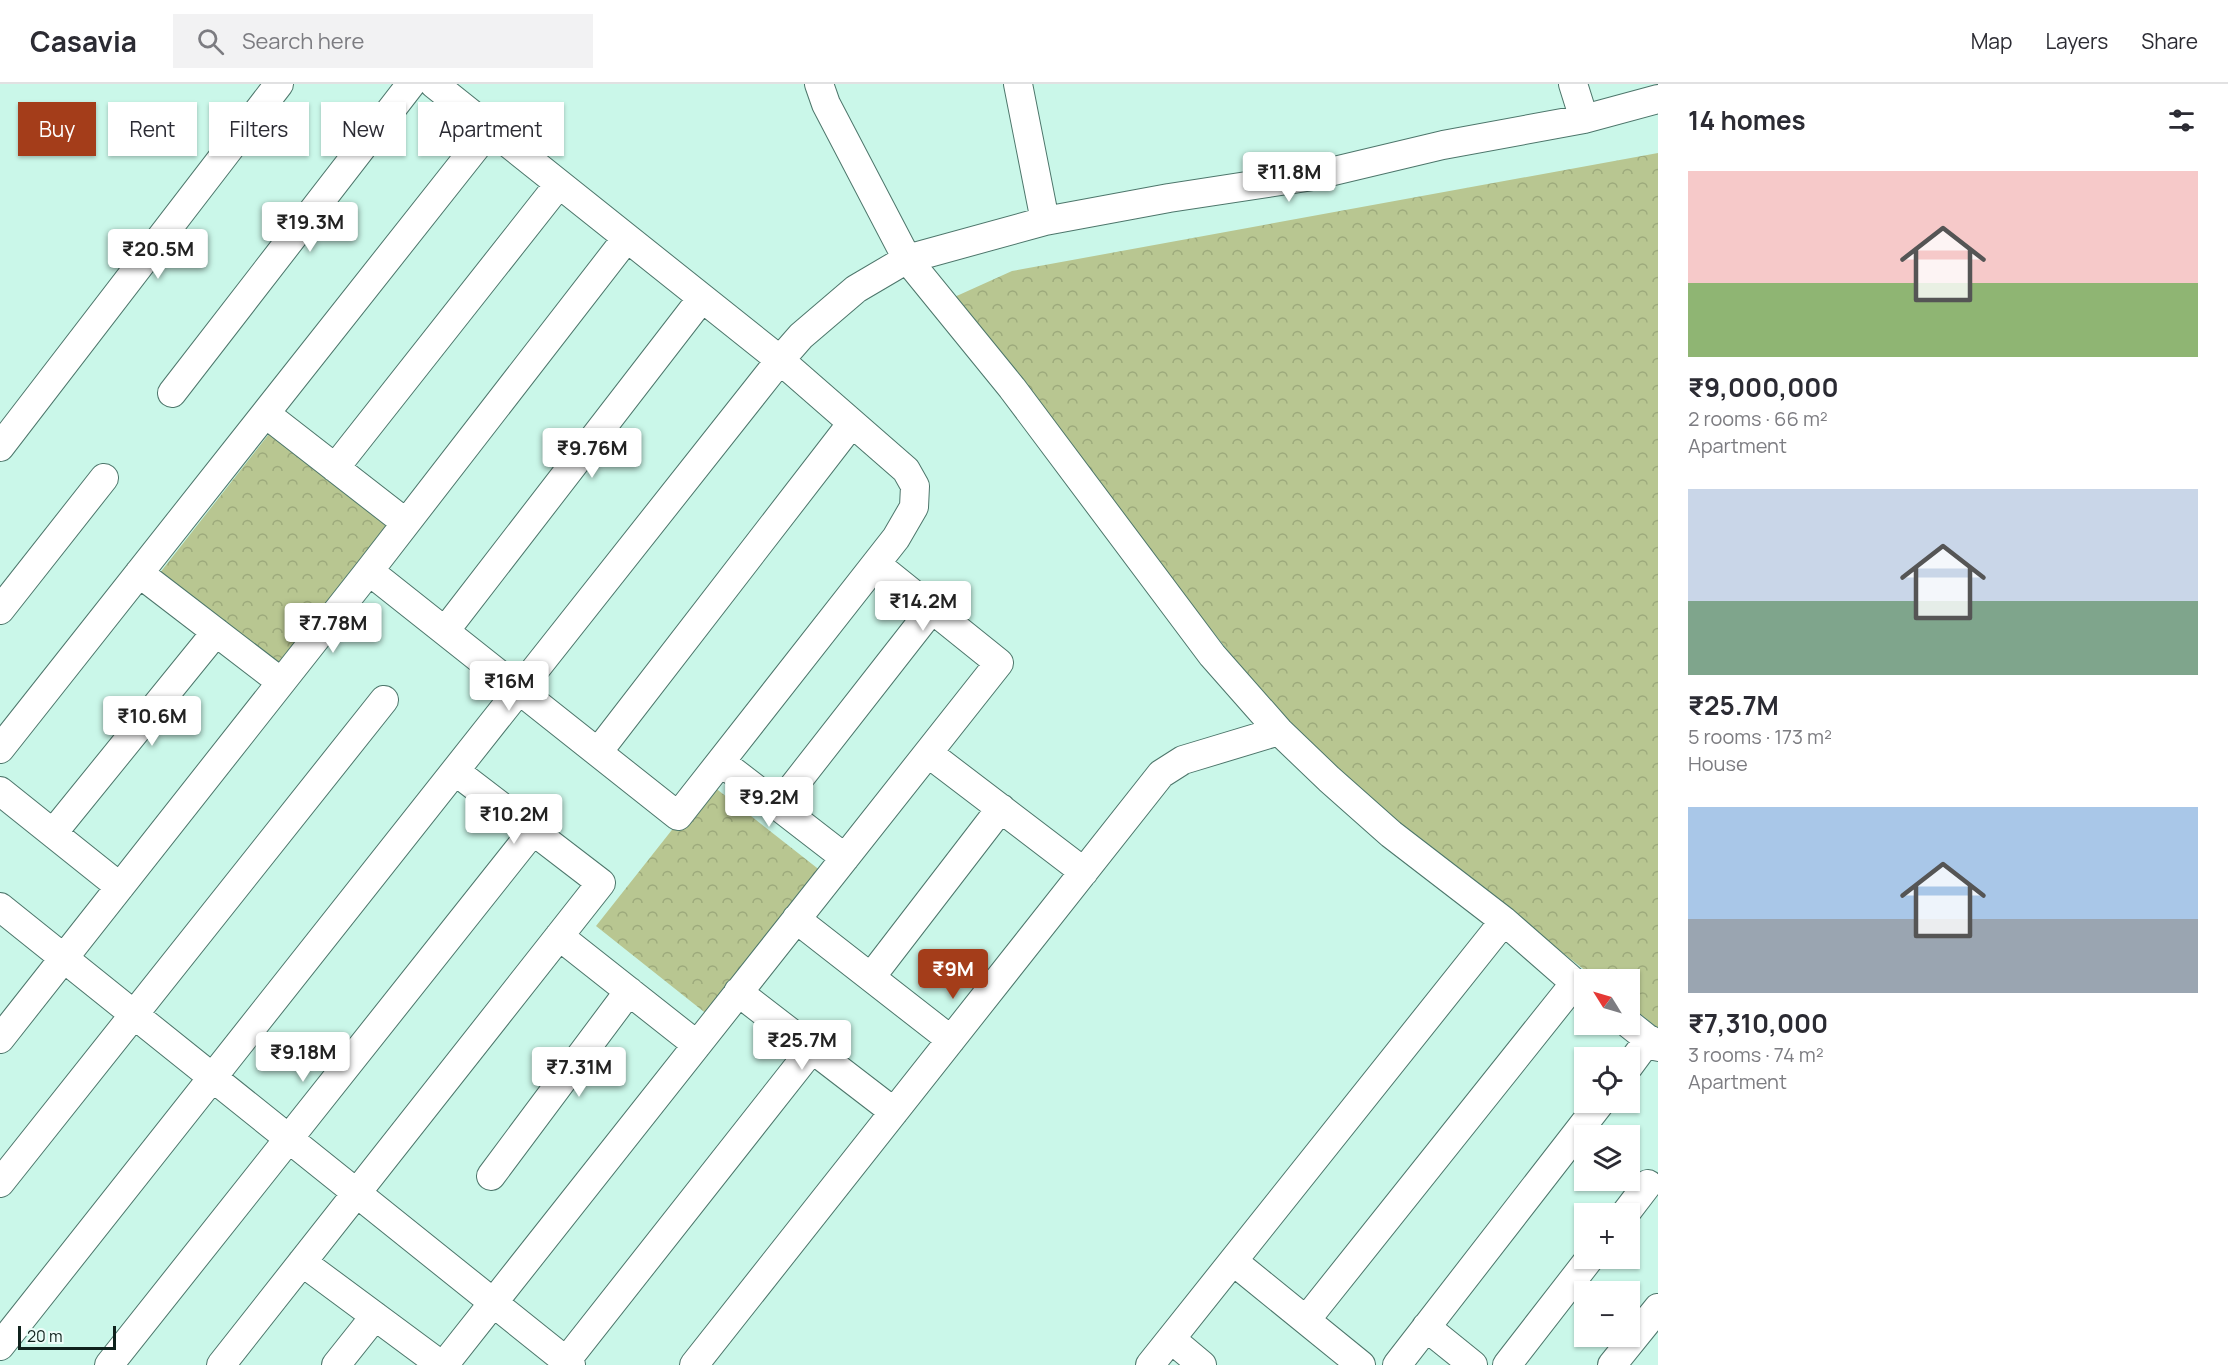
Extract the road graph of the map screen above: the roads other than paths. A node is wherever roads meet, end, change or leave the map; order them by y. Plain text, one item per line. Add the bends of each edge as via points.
1 (279, 84) edge
2 (411, 84) edge
3 (434, 84) edge
4 (819, 84) edge
5 (1018, 84) edge
6 (1573, 84) edge
7 (1658, 99) edge
8 (457, 102) edge
9 (1584, 119) junction
10 (469, 156) edge
11 (525, 156) edge
12 (559, 184) junction
13 (1045, 221) junction
14 (627, 239) junction
15 (907, 259) junction
16 (702, 298) junction
17 (780, 360) junction
18 (172, 393) dead end
19 (266, 414) junction
20 (852, 423) junction
21 (0, 447) edge
22 (335, 468) junction
23 (104, 478) dead end
24 (406, 523) junction
25 (876, 564) junction
26 (369, 571) junction
27 (139, 573) junction
28 (932, 609) junction
29 (0, 610) edge
30 (445, 631) junction
31 (216, 632) junction
32 (281, 682) junction
33 (519, 690) junction
34 (384, 700) dead end
35 (1279, 731) junction
36 (0, 749) edge
37 (598, 752) junction
38 (928, 753) junction
39 (721, 762) junction
40 (455, 771) junction
41 (0, 792) edge
42 (778, 806) junction
43 (1001, 808) junction
44 (533, 831) junction
45 (53, 833) junction
46 (845, 858) junction
47 (1084, 872) junction
48 (120, 887) junction
49 (1, 908) edge
50 (796, 919) junction
51 (1504, 921) junction
52 (559, 936) junction
53 (64, 958) junction
54 (871, 977) junction
55 (1574, 983) edge
56 (629, 991) junction
57 (738, 992) junction
58 (1574, 993) edge
59 (134, 1015) junction
60 (0, 1039) edge
61 (951, 1040) junction
62 (697, 1045) junction
63 (812, 1049) junction
64 (213, 1077) junction
65 (894, 1112) junction
66 (289, 1138) junction
67 (1574, 1144) edge
68 (491, 1176) dead end
69 (1645, 1181) edge
70 (0, 1183) edge
71 (357, 1193) junction
72 (1632, 1203) edge
73 (1233, 1261) junction
74 (303, 1262) junction
75 (1581, 1269) edge
76 (493, 1302) junction
77 (1658, 1308) edge
78 (375, 1316) junction
79 (1306, 1320) junction
80 (1426, 1327) junction
81 (1171, 1339) junction
82 (0, 1346) edge
83 (567, 1364) edge
84 (109, 1365) edge
85 (221, 1365) edge
86 (336, 1365) edge
87 (442, 1365) edge
88 (694, 1365) edge
89 (1150, 1365) edge
90 (1202, 1365) edge
91 (1361, 1365) edge
92 (1397, 1365) edge
93 (1473, 1365) edge
94 (1506, 1365) edge
95 (1612, 1365) edge

1 - 21 street
2 - 18 street
3 - 8 street
4 - 15 street via 825,104
5 - 13 street
6 - 9 street
7 - 9 street
9 - 13 street via 1443,145 1313,176
10 - 19 street
11 - 12 street
12 - 14 street
12 - 22 street
13 - 15 street
14 - 16 street
14 - 24 street
15 - 17 street via 856,289 801,336
15 - 35 street via 1012,388 1212,656
16 - 17 street
16 - 30 street
17 - 20 street
17 - 33 street
19 - 22 street
19 - 27 street
20 - 25 street via 906,470 915,486 914,507
20 - 37 street
22 - 24 street
23 - 29 street
24 - 26 street
25 - 28 street
25 - 39 street
26 - 30 street
26 - 32 street
27 - 31 street
27 - 36 street
28 - 38 street via 999,663
28 - 42 street
30 - 33 street
31 - 32 street
31 - 45 street
32 - 48 street
33 - 37 street
33 - 40 street
34 - 59 street
35 - 47 street via 1183,760 1161,774
35 - 51 street via 1391,834
37 - 39 street via 678,816
38 - 43 street
38 - 46 street
39 - 42 street
40 - 44 street
40 - 64 street
41 - 45 street
42 - 46 street
43 - 47 street
43 - 54 street
44 - 52 street via 601,883
44 - 66 street
45 - 48 street
46 - 50 street
47 - 61 street
48 - 53 street
49 - 53 street
50 - 54 street
50 - 57 street
51 - 55 street
51 - 73 street
52 - 56 street
52 - 71 street
53 - 59 street
53 - 60 street
54 - 61 street
56 - 62 street
56 - 68 street
57 - 62 street
57 - 63 street
58 - 79 street
59 - 64 street
59 - 70 street
61 - 65 street
62 - 76 street
63 - 65 street
63 - 83 street
64 - 66 street
64 - 82 street
65 - 88 street
66 - 71 street
66 - 84 street
67 - 80 street
69 - 72 street
71 - 74 street
71 - 76 street
73 - 79 street
73 - 81 street
74 - 78 street
74 - 85 street
75 - 94 street
76 - 83 street
76 - 87 street
77 - 95 street
78 - 86 street
78 - 87 street
79 - 91 street
80 - 92 street
80 - 93 street
81 - 89 street
81 - 90 street

